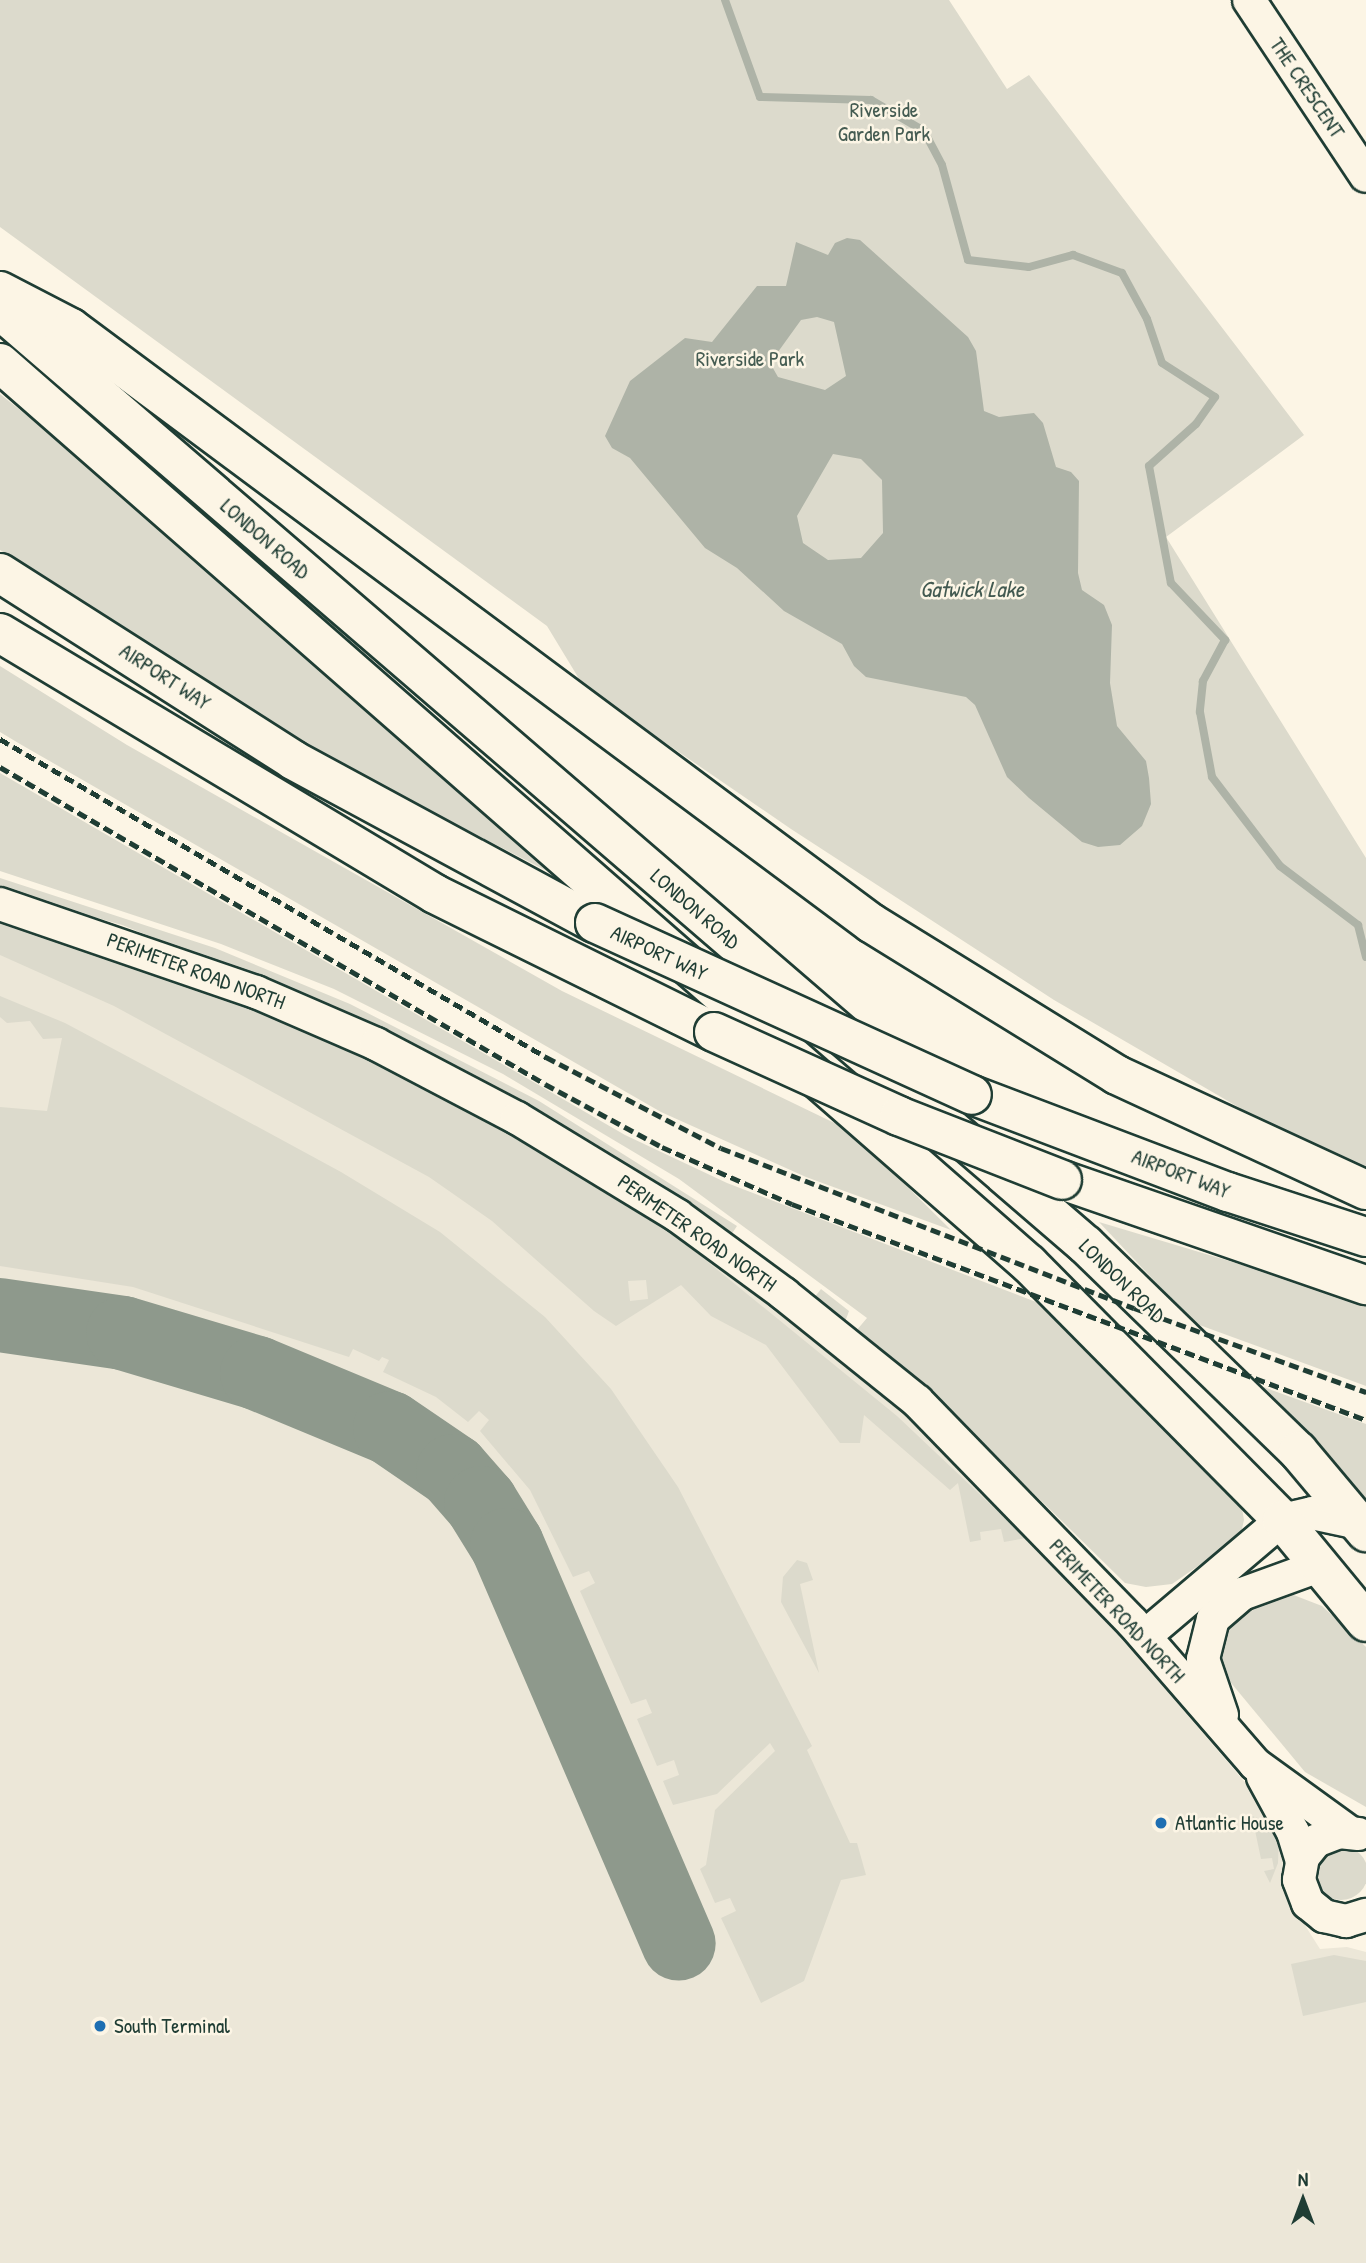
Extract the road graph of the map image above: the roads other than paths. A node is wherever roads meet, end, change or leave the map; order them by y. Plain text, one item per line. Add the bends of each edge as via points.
1 (1249, 0) edge
2 (1366, 176) edge
3 (0, 291) edge
4 (0, 310) edge
5 (0, 363) edge
6 (0, 573) edge
7 (0, 633) edge
8 (0, 904) edge
9 (1366, 1190) edge
10 (1366, 1237) edge
11 (1366, 1285) edge
12 (1282, 1520) junction
13 (1363, 1527) edge
14 (1320, 1566) junction
15 (1366, 1622) edge
16 (1144, 1636) junction
17 (1235, 1740) junction
18 (1255, 1764) junction
19 (1358, 1834) edge
20 (1302, 1861) junction
21 (1359, 1922) edge

1 - 2 street, THE CRESCENT
3 - 9 main road via 71,328 871,923 1117,1074
4 - 13 main road, LONDON ROAD via 1087,1245 1298,1451
5 - 12 main road via 1029,1264
6 - 10 main road, AIRPORT WAY, bridge via 293,760 595,923 972,1095 1228,1192
7 - 11 main road, AIRPORT WAY, bridge via 435,894 714,1032 900,1116 1062,1180
8 - 16 street, PERIMETER ROAD NORTH via 162,957 338,1027 483,1099 629,1184 784,1294 917,1401
12 - 13 street via 1312,1513
12 - 14 main road
12 - 16 street
14 - 15 main road
14 - 17 street via 1242,1594 1209,1626 1204,1668
16 - 17 street, PERIMETER ROAD NORTH
17 - 18 street, PERIMETER ROAD NORTH
18 - 19 street, PERIMETER ROAD NORTH
18 - 20 street, PERIMETER ROAD NORTH via 1293,1832
19 - 20 street via 1320,1838
20 - 21 street, PERIMETER ROAD NORTH via 1300,1884 1308,1903 1324,1916

